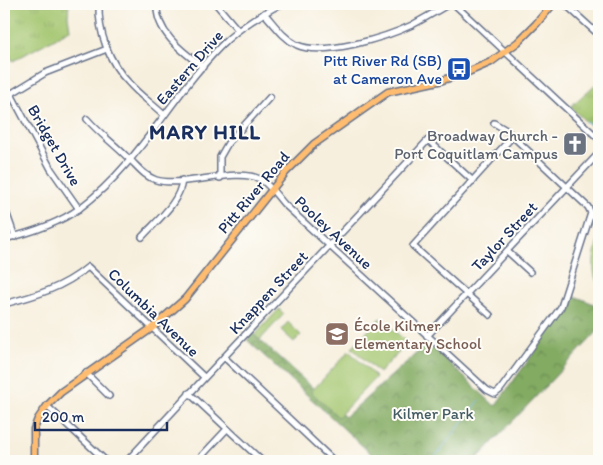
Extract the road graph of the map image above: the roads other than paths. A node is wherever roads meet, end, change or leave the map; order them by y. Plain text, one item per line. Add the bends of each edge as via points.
1 (99, 4) edge
2 (156, 4) edge
3 (216, 4) edge
4 (281, 4) edge
5 (449, 4) edge
6 (454, 4) edge
7 (553, 4) edge
8 (565, 4) edge
9 (264, 13) junction
10 (238, 30) junction
11 (599, 35) edge
12 (107, 49) junction
13 (506, 52) junction
14 (203, 67) junction
15 (11, 94) junction
16 (270, 97) dead end
17 (4, 98) edge
18 (164, 115) junction
19 (87, 119) dead end
20 (494, 123) dead end
21 (513, 136) junction
22 (599, 139) edge
23 (599, 153) edge
24 (130, 160) junction
25 (220, 178) junction
26 (182, 180) junction
27 (473, 181) junction
28 (567, 187) junction
29 (271, 190) junction
30 (4, 206) edge
31 (79, 209) junction
32 (15, 237) junction
33 (142, 237) dead end
34 (4, 239) edge
35 (329, 245) junction
36 (507, 251) junction
37 (530, 272) dead end
38 (466, 295) junction
39 (4, 304) edge
40 (490, 315) dead end
41 (152, 328) junction
42 (427, 336) junction
43 (224, 357) junction
44 (86, 373) junction
45 (204, 377) junction
46 (189, 394) junction
47 (109, 396) dead end
48 (47, 406) junction
49 (227, 429) junction
50 (34, 461) edge
51 (106, 461) edge
52 (127, 461) edge
53 (197, 461) edge
54 (262, 461) edge
55 (334, 461) edge

1 - 12 street via 98,17
2 - 14 street via 162,28 175,44
3 - 10 street
4 - 9 street, Eastern Drive
5 - 9 street via 411,25 372,39 324,49 296,45 282,35
6 - 13 street
7 - 13 main road, Pitt River Road
8 - 11 street
9 - 10 street, Eastern Drive
10 - 14 street, Eastern Drive
12 - 15 street via 45,72
12 - 18 street via 128,83
13 - 22 street
13 - 29 main road, Pitt River Road via 468,72 388,92 314,144
14 - 18 street, Eastern Drive
15 - 17 street
15 - 31 street, Bridget Drive via 51,169
16 - 25 street via 223,151
18 - 24 street, Eastern Drive
19 - 24 street, Pooley Avenue
20 - 21 street
21 - 27 street
21 - 28 street
23 - 28 street, Taylor Street
24 - 26 street, Pooley Avenue via 151,178
24 - 31 street, Eastern Drive
25 - 26 street, Pooley Avenue
25 - 29 street, Pooley Avenue via 254,177
26 - 33 street via 181,191
27 - 35 street, Knappen Street via 428,140
27 - 38 street via 413,246
28 - 36 street, Taylor Street
28 - 42 street, Pooley Avenue via 590,210 590,216 561,307 500,391 495,394 487,390
29 - 35 street, Pooley Avenue
29 - 41 main road, Pitt River Road via 191,292
30 - 32 street
31 - 32 street, Eastern Drive via 51,224
32 - 34 street, Eastern Drive
35 - 42 street, Pooley Avenue
35 - 43 street, Knappen Street
36 - 37 street
36 - 38 street, Taylor Street
38 - 40 street
38 - 42 street, Taylor Street
39 - 41 street, Columbia Avenue via 47,292 75,278 88,267
41 - 44 main road, Pitt River Road
41 - 45 street, Columbia Avenue
43 - 45 street, Knappen Street
43 - 55 street
44 - 47 street
44 - 48 main road, Pitt River Road
45 - 46 street, Knappen Street
46 - 49 street
46 - 52 street, Knappen Street
48 - 50 main road, Pitt River Road via 34,429
48 - 51 street
49 - 53 street
49 - 54 street

